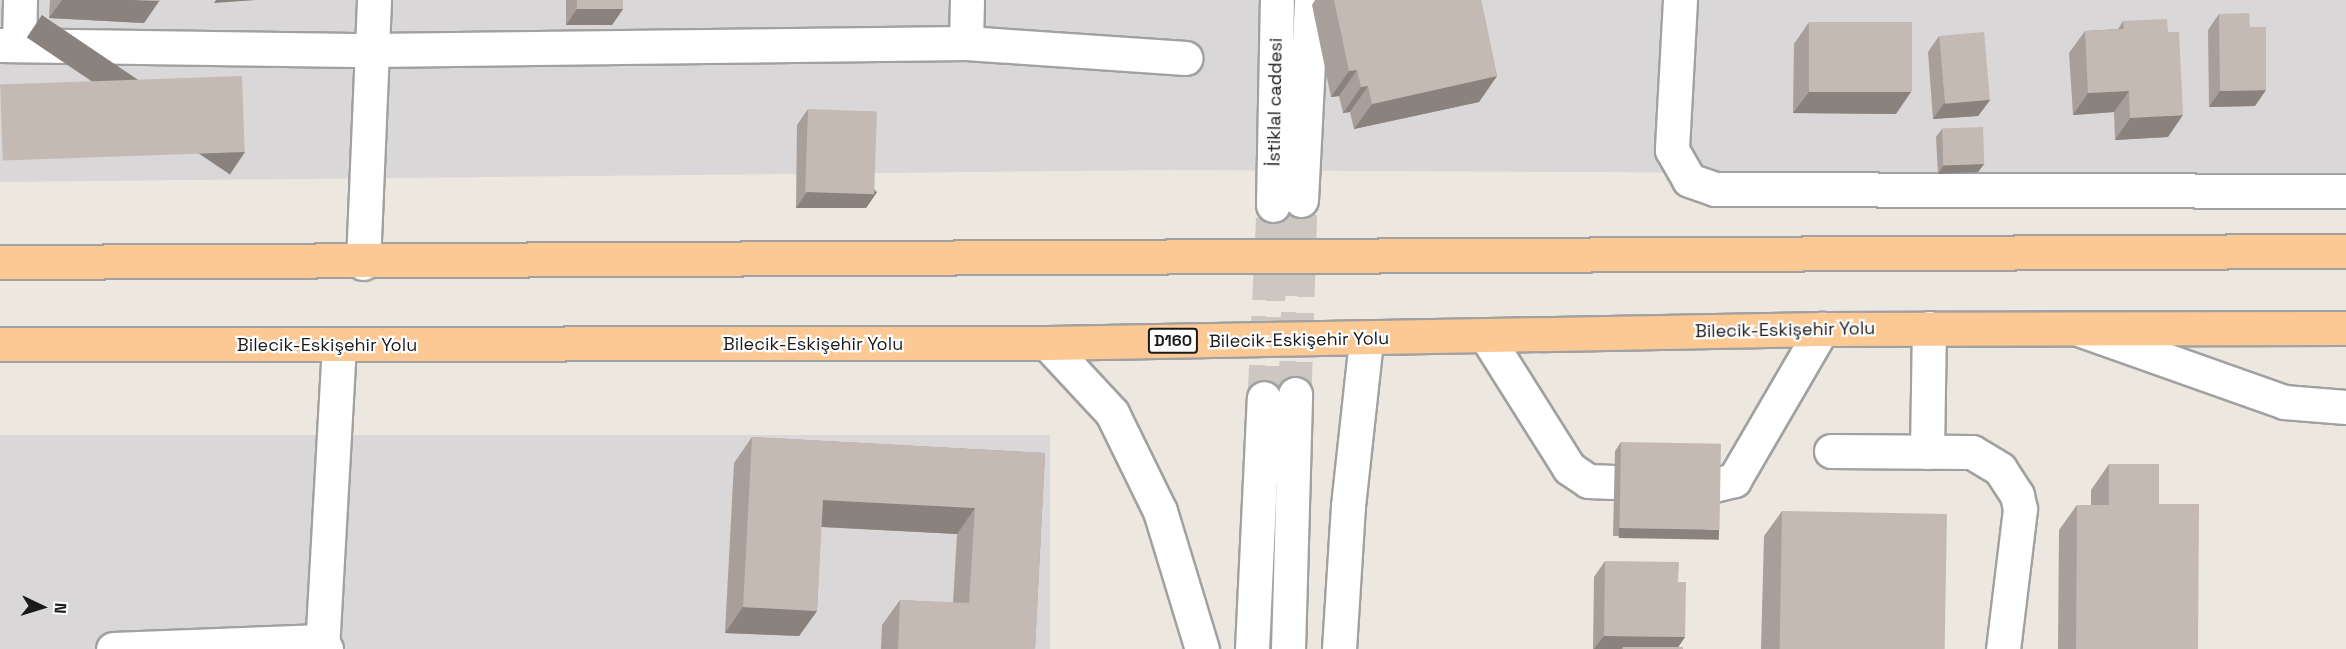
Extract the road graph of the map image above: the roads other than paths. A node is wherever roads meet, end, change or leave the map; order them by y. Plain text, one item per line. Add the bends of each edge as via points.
1 (20, 0) edge
2 (374, 0) edge
3 (967, 0) edge
4 (1277, 0) edge
5 (1311, 0) edge
6 (1680, 0) edge
7 (966, 43) junction
8 (9, 45) edge
9 (372, 50) junction
10 (1185, 58) dead end
11 (2346, 191) edge
12 (2346, 251) edge
13 (0, 262) edge
14 (363, 262) junction
15 (1929, 328) junction
16 (2074, 328) junction
17 (2346, 328) edge
18 (1822, 329) junction
19 (1485, 336) junction
20 (1366, 339) junction
21 (1047, 343) junction
22 (0, 344) edge
23 (339, 346) junction
24 (2346, 406) edge
25 (1831, 451) dead end
26 (1928, 452) junction
27 (1614, 482) dead end
28 (1714, 485) edge
29 (323, 646) edge
30 (113, 649) edge
31 (1202, 649) edge
32 (1252, 649) edge
33 (1288, 649) edge
34 (1339, 649) edge
35 (2003, 649) edge

1 - 8 street
2 - 9 street
3 - 7 street
4 - 5 street, İstiklal caddesi via 1287,202
6 - 11 street via 1672,150 1689,180 1715,189
7 - 9 street
7 - 10 street
8 - 9 street
9 - 14 street
12 - 14 main road
13 - 14 main road
15 - 16 main road, Bilecik-Eskişehir Yolu / D160
15 - 18 main road, Bilecik-Eskişehir Yolu / D160
15 - 26 street
16 - 17 main road, Bilecik-Eskişehir Yolu / D160
16 - 24 street via 2284,402
18 - 19 main road, Bilecik-Eskişehir Yolu / D160
18 - 28 street via 1734,480
19 - 20 main road, Bilecik-Eskişehir Yolu / D160
19 - 27 street via 1569,468 1588,481
20 - 21 main road, Bilecik-Eskişehir Yolu / D160
20 - 34 street via 1349,496
21 - 23 main road, Bilecik-Eskişehir Yolu / D160
21 - 31 street via 1112,413 1160,512
22 - 23 main road, Bilecik-Eskişehir Yolu / D160
23 - 29 street
25 - 26 street
26 - 35 street via 1972,452 1987,459 2000,469 2017,495 2020,509
29 - 30 street
32 - 33 street via 1280,396

